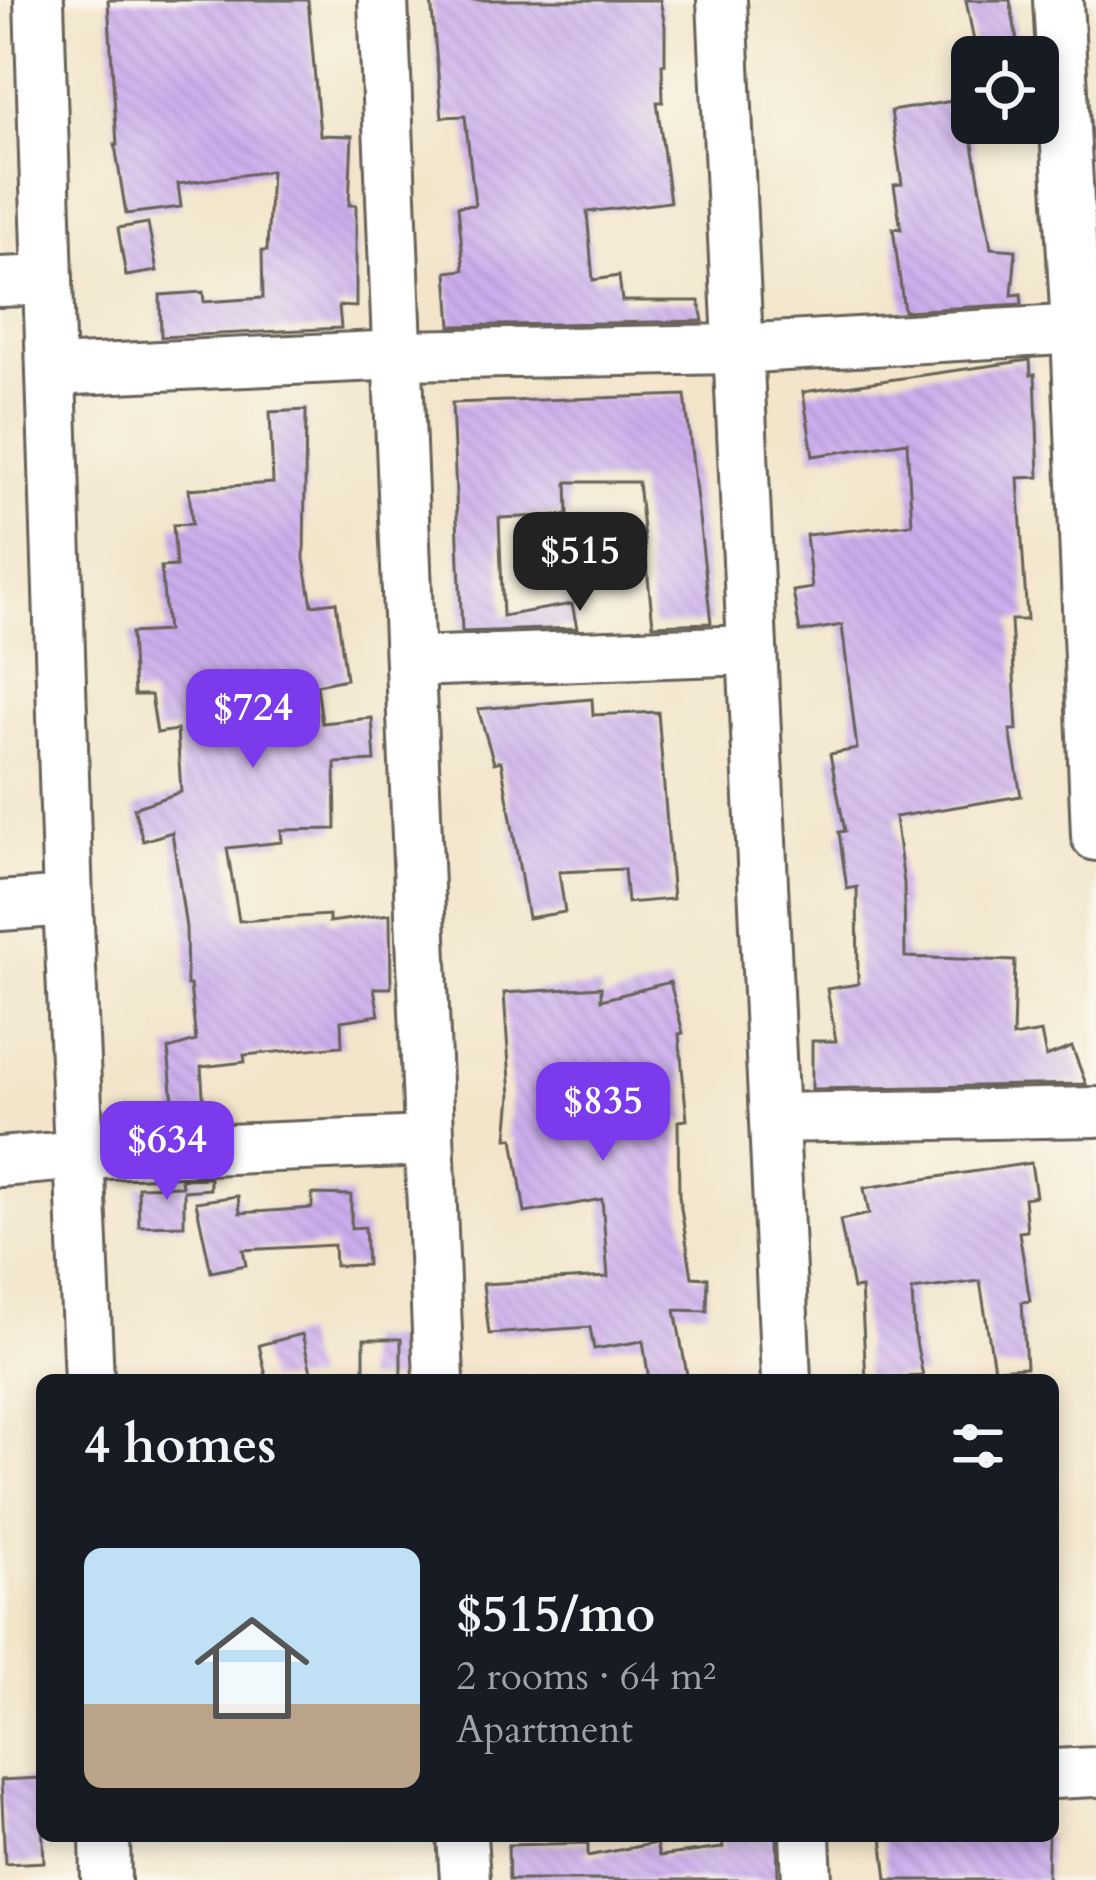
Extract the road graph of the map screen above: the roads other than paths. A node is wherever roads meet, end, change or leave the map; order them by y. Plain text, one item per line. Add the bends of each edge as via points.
1 (39, 0) edge
2 (383, 0) edge
3 (722, 0) edge
4 (1058, 0) edge
5 (24, 281) edge
6 (1086, 329) edge
7 (736, 350) junction
8 (400, 355) junction
9 (52, 370) junction
10 (1090, 545) edge
11 (752, 650) junction
12 (411, 662) junction
13 (1096, 836) edge
14 (68, 901) junction
15 (0, 906) edge
16 (1096, 1112) edge
17 (774, 1118) junction
18 (427, 1141) junction
19 (81, 1155) junction
20 (0, 1162) edge
21 (88, 1374) edge
22 (439, 1374) edge
23 (786, 1374) edge
24 (1096, 1772) edge
25 (1059, 1774) edge
26 (105, 1842) edge
27 (462, 1842) edge
28 (805, 1842) edge
29 (106, 1880) edge
30 (465, 1880) edge
31 (807, 1880) edge

1 - 5 street
2 - 8 street
3 - 7 street
4 - 6 street
5 - 9 street
6 - 7 street
6 - 10 street
7 - 8 street
7 - 11 street
8 - 9 street
8 - 12 street
9 - 14 street
10 - 13 street
11 - 12 street
11 - 17 street
12 - 18 street
14 - 15 street
14 - 19 street
16 - 17 street
17 - 23 street
18 - 19 street
18 - 22 street
19 - 20 street
19 - 21 street
24 - 25 street
26 - 29 street
27 - 30 street
28 - 31 street

